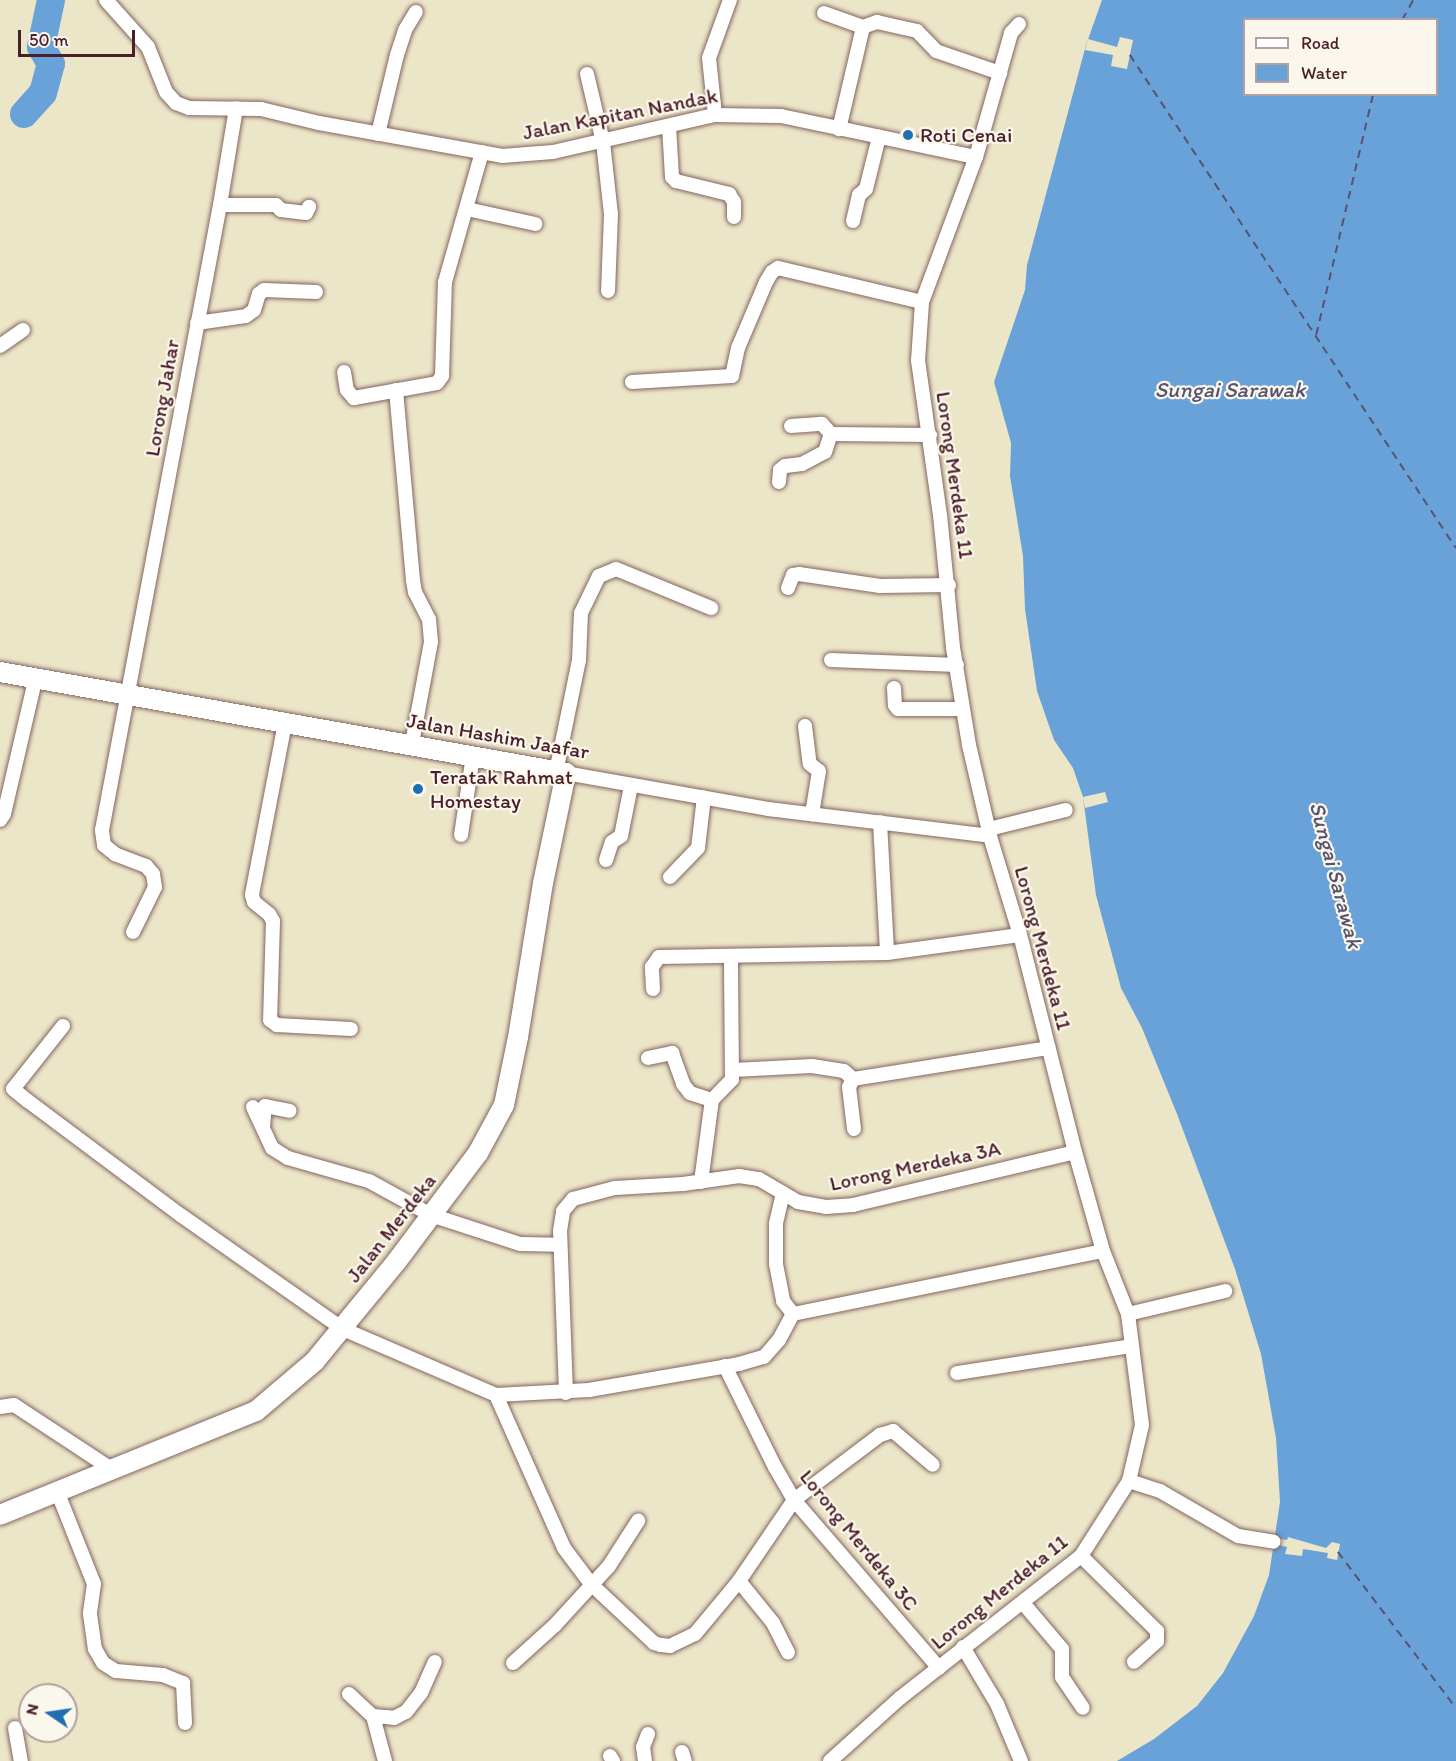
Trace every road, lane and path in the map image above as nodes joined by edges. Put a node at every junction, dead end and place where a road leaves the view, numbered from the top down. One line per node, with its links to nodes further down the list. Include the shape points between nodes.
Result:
1 (106, 0): 9 (street, Jalan Kapitan Nandak, via 148,47 162,83 176,103 189,108)
2 (730, 0): 10 (street, via 709,58)
3 (416, 12): 13 (street, via 397,55)
4 (824, 13): 6 (street)
5 (1019, 24): 7 (street, Lorong Merdeka 11, via 1011,33)
6 (863, 27): 7 (street, via 877,22 916,31 936,51); 12 (street)
7 (1000, 73): 17 (street, Lorong Merdeka 11)
8 (587, 74): 15 (street)
9 (236, 108): 13 (street, Jalan Kapitan Nandak, via 261,109); 18 (street, Lorong Jahar)
10 (715, 115): 11 (street, Jalan Kapitan Nandak); 12 (street, Jalan Kapitan Nandak, via 781,116)
11 (669, 126): 15 (street, Jalan Kapitan Nandak); 21 (street, via 672,177 676,182 729,194 734,202)
12 (839, 129): 14 (street, Jalan Kapitan Nandak)
13 (378, 134): 16 (street, Jalan Kapitan Nandak)
14 (879, 137): 17 (street, Jalan Kapitan Nandak); 22 (street)
15 (603, 142): 16 (street, Jalan Kapitan Nandak, via 553,152 502,156); 24 (street, via 611,214)
16 (482, 152): 20 (street)
17 (976, 157): 26 (street, Lorong Merdeka 11)
18 (220, 205): 19 (street, via 276,205 281,210 306,213); 27 (street, Lorong Jahar)
19 (309, 207)
20 (467, 209): 23 (street); 32 (street, via 445,282 442,376 437,383)
21 (734, 217)
22 (853, 221)
23 (535, 224)
24 (609, 291)
25 (316, 292): 27 (street, via 264,290 254,310 246,316)
26 (922, 302): 31 (street, via 778,268 772,272 758,301 738,348 732,376); 35 (street, Lorong Merdeka 11, via 918,361)
27 (197, 323): 45 (street, Lorong Jahar)
28 (23, 330): 29 (street)
29 (0, 346)
30 (344, 372): 32 (street, via 347,390 354,398)
31 (632, 382)
32 (396, 390): 49 (street, via 413,580 429,619 431,642)
33 (792, 426): 34 (street, via 822,424)
34 (831, 434): 35 (street); 36 (street, via 825,452 802,464 784,466)
35 (930, 435): 37 (street, Lorong Merdeka 11)
36 (779, 482)
37 (949, 585): 38 (street, via 880,586 799,574 793,575); 41 (street, Lorong Merdeka 11)
38 (788, 588)
39 (711, 608): 51 (street, via 616,569 599,576 581,613 579,660)
40 (831, 660): 41 (street)
41 (957, 665): 46 (street, Lorong Merdeka 11)
42 (0, 672): 43 (street, Jalan Hashim Jaafar)
43 (36, 677): 45 (street, Jalan Hashim Jaafar); 56 (street)
44 (894, 688): 46 (street, via 898,709)
45 (127, 695): 47 (street, Jalan Hashim Jaafar); 62 (street, Lorong Jahar, via 102,830 104,845 146,866 153,874 155,887)
46 (963, 710): 58 (street, Lorong Merdeka 11)
47 (285, 723): 49 (street, Jalan Hashim Jaafar); 68 (street, via 252,896 273,921 270,1020 277,1025)
48 (806, 726): 55 (street, via 810,764 819,771)
49 (412, 744): 50 (street, Jalan Hashim Jaafar)
50 (473, 756): 51 (street, Jalan Hashim Jaafar); 59 (street)
51 (561, 772): 52 (street, Jalan Hashim Jaafar); 81 (street, Jalan Merdeka, via 506,1099 478,1153)
52 (631, 786): 53 (street, Jalan Hashim Jaafar); 60 (street, via 621,836 612,842)
53 (704, 797): 55 (street, Jalan Hashim Jaafar); 61 (street, via 698,849)
54 (1066, 810): 58 (street)
55 (812, 814): 57 (street, Jalan Hashim Jaafar)
56 (0, 820)
57 (880, 822): 58 (street, Jalan Hashim Jaafar); 64 (street)
58 (989, 832): 63 (street, Lorong Merdeka 11)
59 (461, 835)
60 (606, 860)
61 (670, 877)
62 (133, 932)
63 (1020, 935): 64 (street); 69 (street, Lorong Merdeka 11)
64 (887, 953): 65 (street)
65 (731, 956): 66 (street, via 659,957 652,967); 71 (street)
66 (653, 989)
67 (63, 1026): 87 (street, via 13,1089 182,1216)
68 (351, 1029)
69 (1049, 1048): 72 (street); 78 (street, Lorong Merdeka 11)
70 (648, 1058): 73 (street, via 672,1053 690,1093)
71 (733, 1070): 72 (street, via 812,1066 844,1071); 73 (street, via 732,1078)
72 (853, 1079): 77 (street, via 849,1087)
73 (712, 1100): 79 (street)
74 (253, 1107): 76 (street)
75 (290, 1111): 76 (street, via 265,1106)
76 (263, 1127): 81 (street, via 272,1148 288,1158 369,1181)
77 (854, 1129)
78 (1075, 1152): 80 (street, Lorong Merdeka 3A, via 854,1205 826,1207 798,1202); 83 (street, Lorong Merdeka 11)
79 (701, 1182): 80 (street, Lorong Merdeka 3A, via 739,1176 759,1179); 82 (street, Lorong Merdeka 3A, via 615,1188 573,1199 563,1211)
80 (783, 1192): 85 (street, via 776,1224 776,1264 783,1301)
81 (431, 1215): 82 (street, via 520,1244); 87 (street, Jalan Merdeka)
82 (560, 1245): 91 (street, Lorong Merdeka 3A)
83 (1103, 1251): 85 (street); 86 (street, Lorong Merdeka 11)
84 (1225, 1291): 86 (street)
85 (793, 1314): 89 (street, via 764,1357)
86 (1128, 1314): 88 (street, Lorong Merdeka 11)
87 (343, 1329): 92 (street); 95 (street, Jalan Merdeka, via 315,1361 256,1411)
88 (1132, 1346): 90 (street); 96 (street, Lorong Merdeka 11, via 1142,1425)
89 (725, 1366): 91 (street); 98 (street, Lorong Merdeka 3C)
90 (957, 1373)
91 (566, 1393): 92 (street)
92 (496, 1395): 104 (street, via 564,1548)
93 (0, 1407): 95 (street, via 14,1405)
94 (933, 1465): 98 (street, via 903,1437 887,1431)
95 (113, 1470): 97 (street, Jalan Merdeka)
96 (1129, 1481): 101 (street, via 1160,1491 1238,1536); 102 (street, Lorong Merdeka 11)
97 (57, 1491): 99 (street, Jalan Merdeka); 115 (street, via 94,1584 90,1614 95,1649 103,1663 116,1671 163,1675 183,1683)
98 (794, 1500): 103 (street); 111 (street, Lorong Merdeka 3C)
99 (1, 1513)
100 (638, 1521): 104 (street, via 609,1566)
101 (1274, 1542)
102 (1081, 1556): 105 (street, Lorong Merdeka 11); 109 (street, via 1157,1631 1157,1641)
103 (739, 1581): 104 (street, via 696,1634 670,1646 654,1643); 107 (street, via 773,1623)
104 (591, 1584): 110 (street, via 555,1625)
105 (1023, 1603): 106 (street, Lorong Merdeka 11); 113 (street, via 1062,1649 1062,1677)
106 (963, 1647): 111 (street, Lorong Merdeka 11); 122 (street, via 997,1704)
107 (788, 1652)
108 (435, 1662): 114 (street, via 421,1693 406,1712 394,1718)
109 (1134, 1662)
110 (513, 1663)
111 (939, 1668): 121 (street, Lorong Merdeka 11)
112 (349, 1694): 114 (street)
113 (1083, 1708)
114 (373, 1716): 119 (street)
115 (185, 1723)
116 (15, 1728): 118 (street)
117 (648, 1734): 120 (street, via 643,1747)
118 (21, 1761)
119 (385, 1761)
120 (645, 1761)
121 (830, 1761)
122 (1021, 1761)

